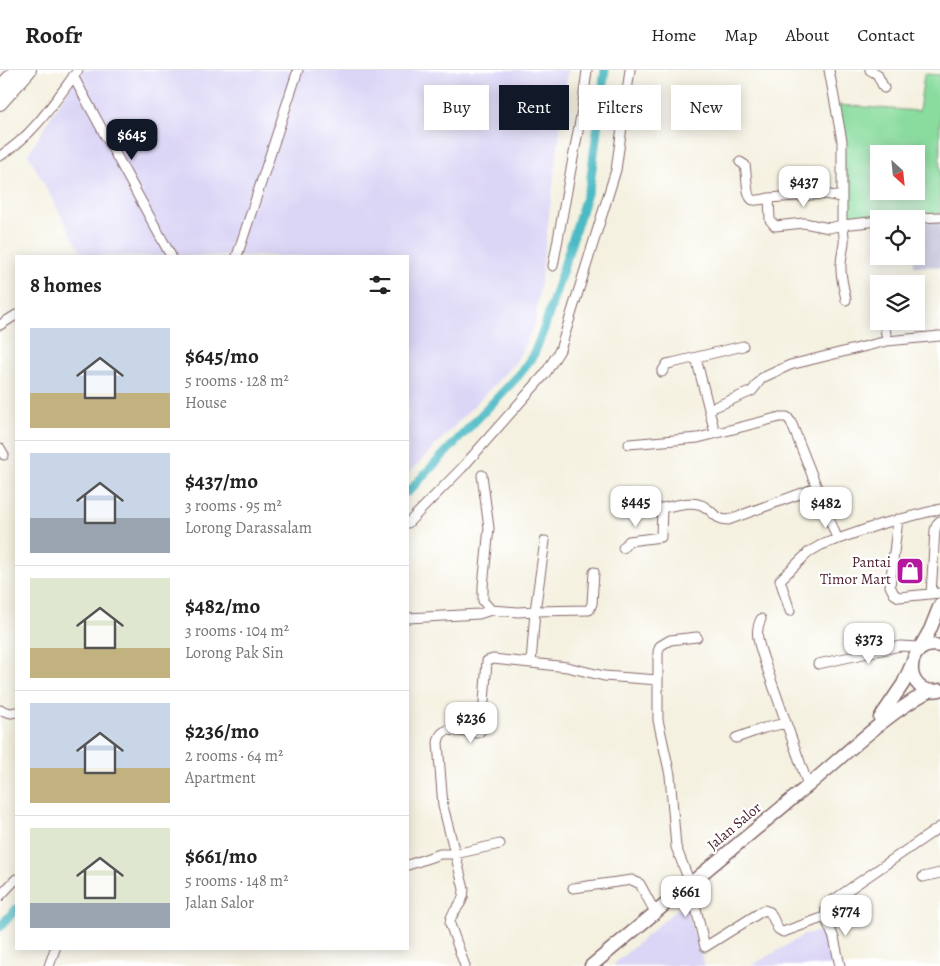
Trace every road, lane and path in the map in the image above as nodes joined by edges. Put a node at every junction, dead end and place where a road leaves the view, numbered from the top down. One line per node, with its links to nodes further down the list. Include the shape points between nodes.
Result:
1 (17, 70): 9 (main road)
2 (29, 70): 11 (main road)
3 (298, 70): 21 (street)
4 (587, 70): 22 (street)
5 (630, 70): 40 (street, via 616,170 560,350 520,403)
6 (829, 70): 15 (street, via 842,142)
7 (870, 70): 10 (street)
8 (76, 73): 12 (street, via 29,133); 20 (street)
9 (0, 88)
10 (884, 88)
11 (0, 103)
12 (0, 156)
13 (740, 162): 14 (street, via 745,165 750,198)
14 (769, 198): 15 (street, via 824,194); 19 (street, via 770,220 775,226 804,223 829,228)
15 (841, 198): 19 (street)
16 (940, 217): 17 (street)
17 (925, 218)
18 (870, 222): 19 (street)
19 (842, 225): 23 (street, via 845,238 841,272)
20 (170, 255)
21 (237, 255)
22 (553, 266)
23 (846, 300)
24 (15, 316): 25 (street)
25 (0, 325)
26 (885, 330): 28 (street)
27 (940, 336): 28 (street)
28 (887, 341): 32 (street, via 790,365 762,378 752,391)
29 (743, 346): 30 (street)
30 (696, 358): 31 (street, via 667,364); 32 (street)
31 (662, 372)
32 (710, 409): 33 (street)
33 (716, 433): 34 (street, via 682,440); 36 (street, via 787,417)
34 (629, 444)
35 (482, 475): 47 (street, via 489,528 483,586 484,600)
36 (816, 488): 41 (street); 43 (street, via 728,520 720,520 698,504 662,508 661,537 629,541)
37 (940, 508): 38 (street)
38 (898, 519): 41 (street); 45 (street, via 891,589 899,597)
39 (940, 521): 45 (street, via 935,530)
40 (409, 523)
41 (837, 538): 49 (street, via 809,552 780,578)
42 (545, 541): 48 (street)
43 (624, 548)
44 (594, 572): 48 (street, via 592,604 588,610)
45 (935, 593)
46 (940, 605): 54 (main road, Jalan Salor)
47 (491, 610): 48 (street); 50 (street, via 479,614)
48 (535, 611): 55 (street)
49 (790, 611)
50 (409, 618)
51 (761, 619): 62 (street, via 757,636)
52 (697, 637): 58 (street, via 670,640 660,646)
53 (940, 646): 54 (main road, via 929,645)
54 (918, 650): 56 (street, via 900,646); 57 (main road, Jalan Salor)
55 (531, 663): 58 (street, via 567,666 604,676); 68 (street, via 487,661 482,729 478,733 448,730 438,738 442,799)
56 (818, 664)
57 (911, 666): 59 (main road, via 918,685); 63 (main road, Jalan Salor, via 903,684)
58 (658, 680): 73 (street, via 658,720 670,775 676,847)
59 (935, 691): 63 (main road, Jalan Salor, via 899,709)
60 (0, 710): 61 (street)
61 (15, 712)
62 (786, 723): 64 (street); 65 (street)
63 (873, 728): 65 (main road, Jalan Salor)
64 (736, 738)
65 (808, 785): 73 (main road, Jalan Salor)
66 (940, 828): 77 (street, via 834,899)
67 (500, 844): 68 (street)
68 (455, 854): 69 (street, via 440,854); 80 (street, via 464,898 453,912 450,924)
69 (409, 865)
70 (940, 873): 71 (street)
71 (923, 877)
72 (15, 879): 75 (street)
73 (690, 883): 76 (main road, Jalan Salor); 77 (street, via 705,947 764,910 770,912 778,929 783,932)
74 (573, 888): 76 (street, via 636,881)
75 (0, 896)
76 (655, 912): 81 (main road, Jalan Salor)
77 (825, 916): 82 (street)
78 (55, 950): 79 (street)
79 (49, 966)
80 (465, 966)
81 (591, 966)
82 (840, 966)

